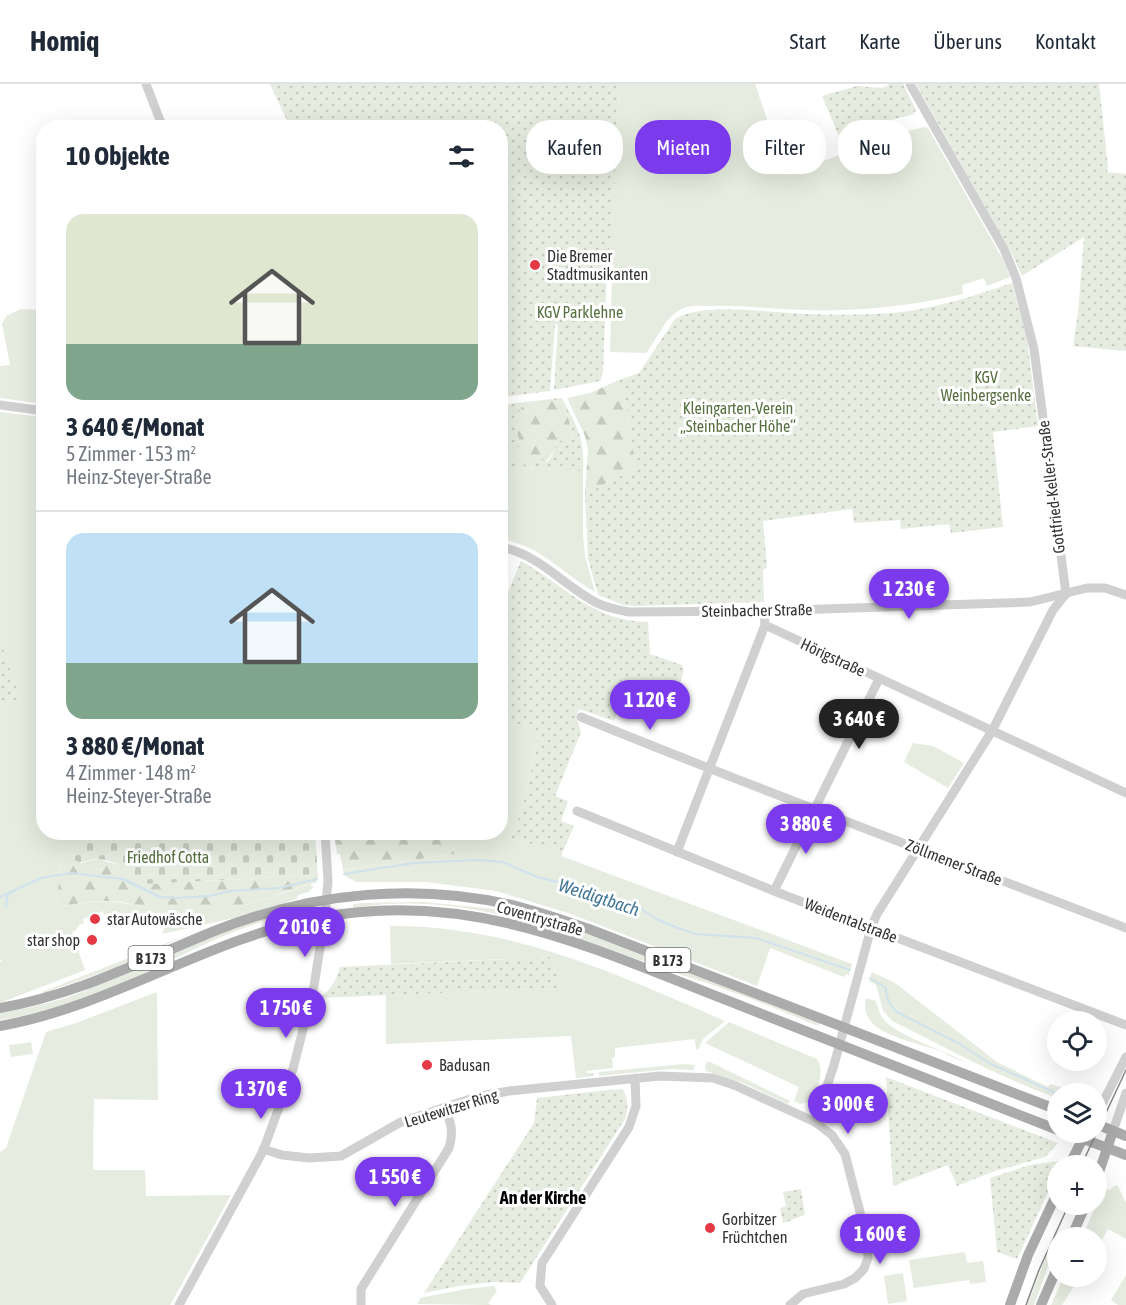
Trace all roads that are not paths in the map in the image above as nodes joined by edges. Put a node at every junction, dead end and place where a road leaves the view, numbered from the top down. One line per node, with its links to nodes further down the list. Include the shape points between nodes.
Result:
1 (146, 84): 3 (street)
2 (910, 84): 7 (street, Gottfried-Keller-Straße, via 1004,249 1016,278 1034,349)
3 (160, 120)
4 (0, 405): 5 (street)
5 (36, 410)
6 (508, 548): 9 (street, Steinbacher Straße, via 520,551 612,609 649,613)
7 (1066, 594): 8 (street, Steinbacher Straße, via 1105,588); 9 (street, Steinbacher Straße, via 1030,602); 13 (street, via 1053,610)
8 (1126, 595)
9 (764, 611): 10 (street)
10 (765, 625): 11 (street, Hörigstraße); 14 (street)
11 (879, 679): 13 (street, Hörigstraße); 16 (street)
12 (581, 717): 14 (street, Zöllmener Straße)
13 (992, 731): 15 (street, Hörigstraße); 19 (street)
14 (710, 770): 16 (street, Zöllmener Straße); 20 (street)
15 (1126, 793)
16 (814, 808): 19 (street, Zöllmener Straße); 21 (street)
17 (577, 811): 20 (street, Weidentalstraße)
18 (326, 840): 22 (street)
19 (918, 848): 24 (street); 25 (street, Zöllmener Straße)
20 (677, 852): 21 (street, Weidentalstraße)
21 (774, 891): 24 (street, Weidentalstraße)
22 (326, 900): 23 (street); 26 (main road, Coventrystraße / B 173, via 267,913 219,930 75,990); 29 (main road, Coventrystraße / B 173, via 378,894 439,894 521,908 589,929)
23 (325, 916): 28 (main road, Coventrystraße / B 173, via 247,936 79,1005); 30 (main road, Coventrystraße / B 173, via 412,910 463,914 519,925 584,945); 44 (street, via 314,986 293,1069)
24 (871, 928): 27 (street, Weidentalstraße); 29 (street)
25 (1126, 928)
26 (0, 1008)
27 (1126, 1025)
28 (0, 1026)
29 (844, 1028): 30 (street); 35 (main road, Coventrystraße / B 173)
30 (840, 1044): 37 (street); 38 (main road, Coventrystraße / B 173)
31 (1126, 1057): 34 (street)
32 (635, 1078): 36 (street, Leutewitzer Ring, via 509,1091); 37 (street, Leutewitzer Ring, via 713,1078); 51 (street, via 636,1106 629,1127 542,1263 540,1286)
33 (1126, 1093): 40 (street)
34 (1107, 1094)
35 (1047, 1106)
36 (444, 1107): 44 (street, Leutewitzer Ring, via 401,1122 341,1156 309,1158); 50 (street, via 451,1122 449,1148 361,1289)
37 (815, 1122): 52 (street, Leutewitzer Ring, via 832,1135 845,1154 867,1239 868,1258 855,1278 803,1294)
38 (1047, 1126)
39 (1107, 1129): 40 (main road)
40 (1113, 1131): 41 (main road); 43 (main road)
41 (1126, 1136)
42 (1097, 1143): 43 (main road)
43 (1107, 1148): 45 (main road); 46 (main road)
44 (263, 1149): 49 (street)
45 (1105, 1155)
46 (1126, 1155)
47 (1047, 1214): 53 (main road)
48 (1049, 1287): 54 (main road)
49 (179, 1305)
50 (361, 1305)
51 (552, 1305)
52 (790, 1305)
53 (1010, 1305)
54 (1041, 1305)

